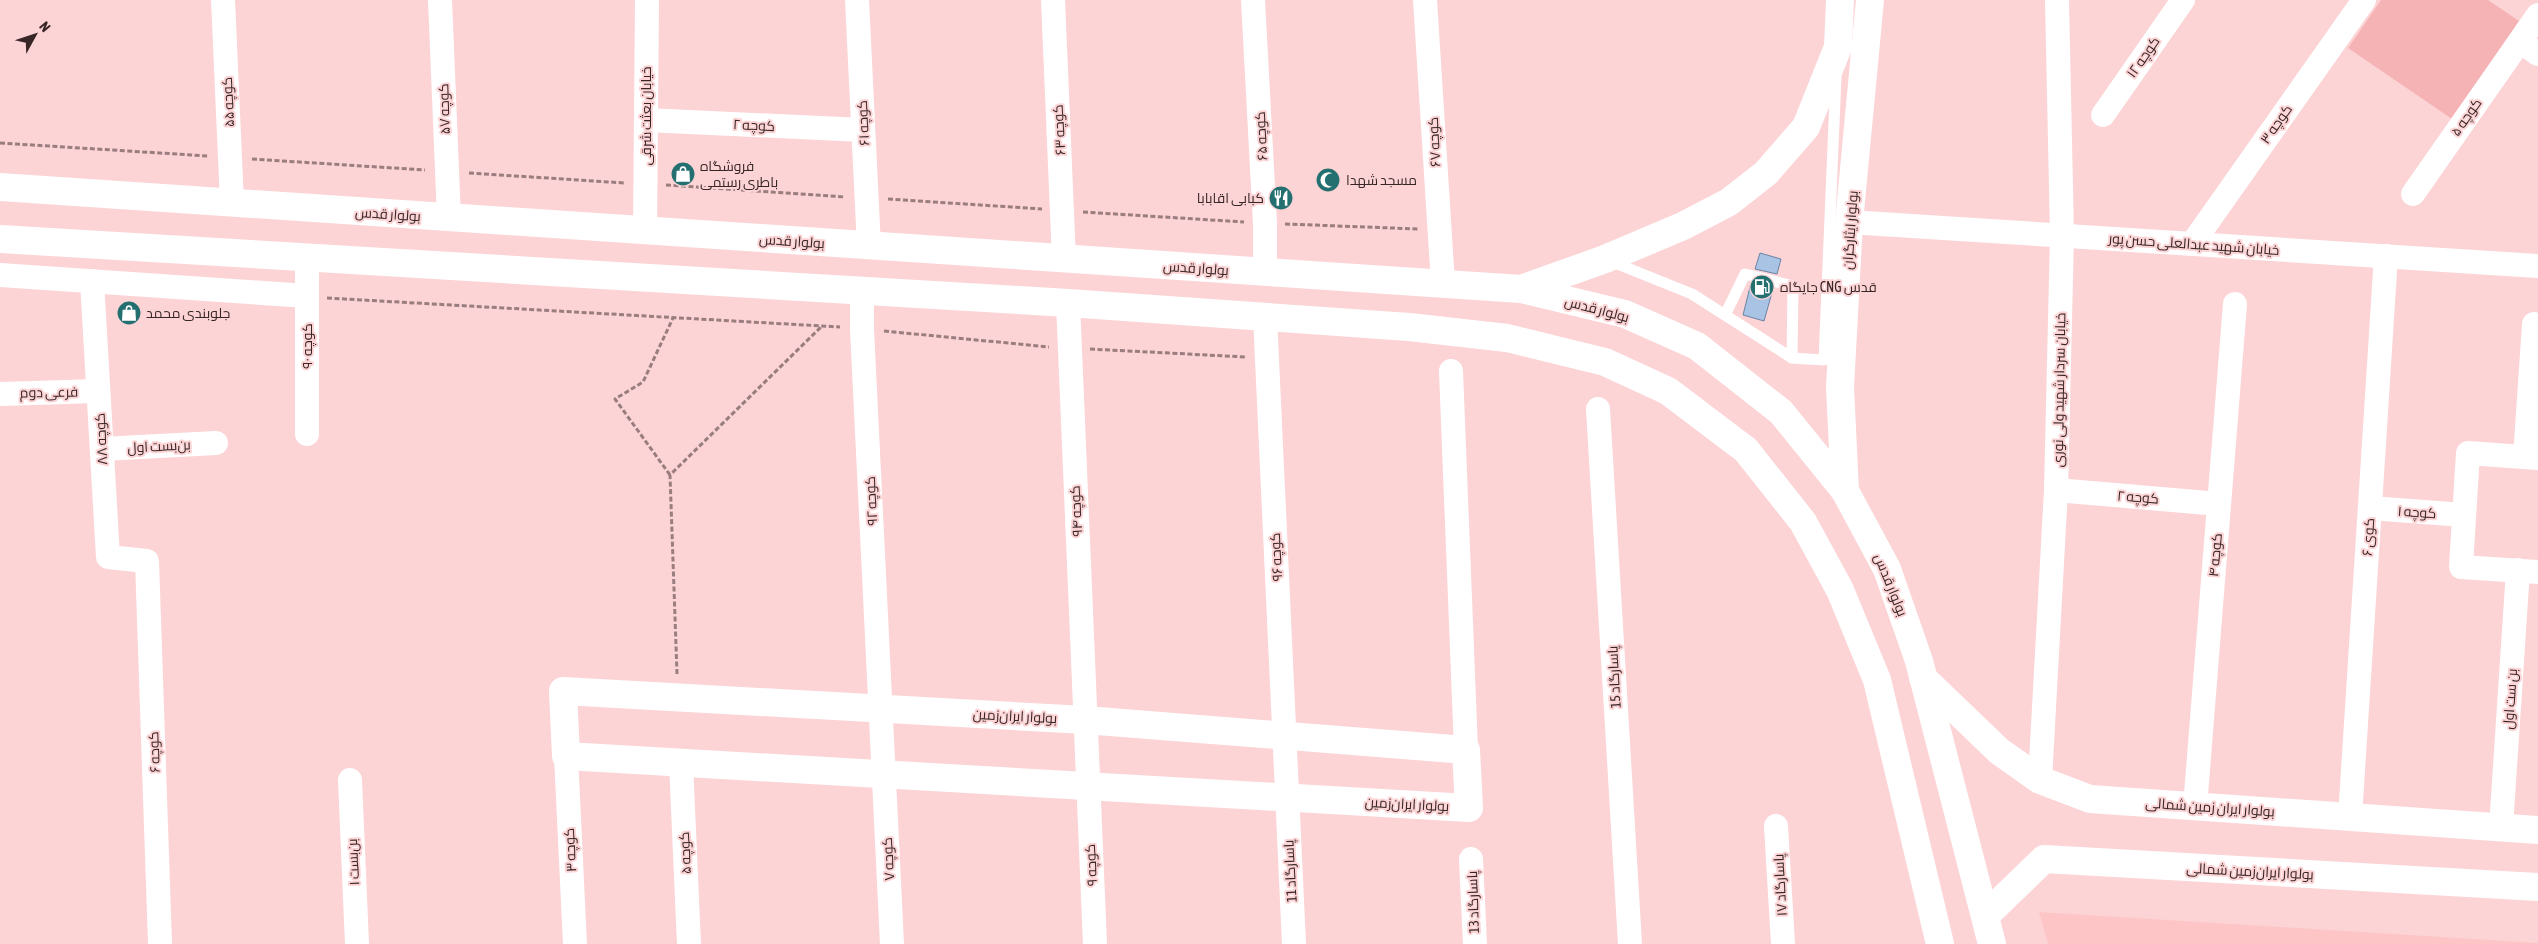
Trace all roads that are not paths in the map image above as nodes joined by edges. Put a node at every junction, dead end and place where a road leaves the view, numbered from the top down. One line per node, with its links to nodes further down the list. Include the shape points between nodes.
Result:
1 (223, 0): 21 (street, کوچه ۵۵)
2 (440, 0): 22 (street, کوچه ۵۷)
3 (646, 0): 17 (street, خیابان بعثت شرقی)
4 (857, 0): 18 (street, کوچه ۶۱)
5 (1053, 0): 32 (street, کوچه ۶۳)
6 (1253, 0): 34 (street, کوچه ۶۵)
7 (1425, 0): 37 (street, کوچه ۶۷)
8 (1840, 0): 14 (main road)
9 (1870, 0): 23 (main road, بولوار ایثارگران)
10 (2057, 0): 25 (street, خیابان سردار شهید ولی نوری)
11 (2183, 0): 16 (street, کوچه ۱۲)
12 (2359, 2): 27 (street, کوچه ۳)
13 (2538, 15): 15 (street, کوچه ۵)
14 (1838, 47): 31 (main road, via 1806,127 1766,173 1729,202 1683,226); 46 (lane, via 1824,360)
15 (2529, 47): 20 (street, کوچه ۵)
16 (2103, 115)
17 (646, 120): 18 (street, کوچه ۲); 24 (street, خیابان بعثت شرقی)
18 (863, 130): 28 (street, کوچه ۶۱)
19 (0, 187): 21 (main road, بولوار قدس)
20 (2413, 194)
21 (232, 203): 22 (main road, بولوار قدس)
22 (449, 218): 24 (main road, بولوار قدس)
23 (1849, 222): 25 (street, خیابان شهید عبدالعلی حسن پور); 56 (main road, بولوار ایثارگران, via 1840,387)
24 (645, 231): 28 (main road, بولوار قدس)
25 (2062, 236): 27 (street, خیابان شهید عبدالعلی حسن پور); 55 (street, خیابان سردار شهید ولی نوری)
26 (0, 239): 30 (main road)
27 (2192, 244): 29 (street, خیابان شهید عبدالعلی حسن پور)
28 (869, 247): 32 (main road, بولوار قدس)
29 (2386, 256): 33 (street, خیابان شهید عبدالعلی حسن پور); 58 (street, کوی ۶)
30 (307, 258): 39 (main road); 40 (street, کوچه ۹۰)
31 (1605, 258): 38 (main road); 43 (lane, via 1692,294)
32 (1064, 260): 34 (main road, بولوار قدس)
33 (2538, 266)
34 (1265, 273): 37 (main road, بولوار قدس)
35 (0, 275): 36 (street)
36 (92, 281): 40 (street); 48 (street, کوچه ۸۸)
37 (1443, 284): 38 (main road, بولوار قدس)
38 (1520, 289): 56 (main road, بولوار قدس, via 1625,314 1697,346 1781,412)
39 (862, 292): 41 (main road); 63 (street, کوچه ۹۲)
40 (307, 296): 51 (street, کوچه ۹۰)
41 (1068, 303): 44 (main road); 64 (street, کوچه ۹۴)
42 (2235, 304): 57 (street, کوچه ۴)
43 (1725, 315): 46 (lane); 46 (lane, via 1745,274 1793,286)
44 (1265, 316): 65 (street, کوچه ۹۶); 92 (main road, via 1508,338 1605,362 1668,391 1746,450 1803,522 1840,590 1877,680)
45 (2534, 324): 54 (street)
46 (1792, 358)
47 (1451, 371): 66 (street)
48 (98, 391): 49 (street, فرعی دوم); 53 (street, کوچه ۸۸)
49 (0, 394)
50 (1598, 409): 90 (street, پاسارگاد 15)
51 (307, 434)
52 (216, 443): 53 (street, بن‌بست اول)
53 (102, 449): 60 (street, کوچه ۸۸, via 108,557)
54 (2532, 457): 59 (street, via 2468,453)
55 (2056, 490): 57 (street, کوچه ۲); 71 (street, خیابان سردار شهید ولی نوری)
56 (1845, 491): 62 (main road, بولوار قدس, via 1887,569)
57 (2219, 504): 74 (street, کوچه ۴)
58 (2370, 508): 59 (street, کوچه ۱); 75 (street, کوی ۶)
59 (2464, 515): 61 (street, via 2461,567)
60 (146, 560): 82 (street, کوچه ۶)
61 (2528, 571): 77 (street, بن ست اول)
62 (1923, 678): 71 (main road, بولوار ایران زمین شمالی, via 1999,751); 81 (main road, بولوار قدس)
63 (881, 709): 64 (main road, بولوار ایران‌زمین); 67 (main road, بولوار ایران‌زمین, via 563,691); 69 (street, کوچه ۹۲)
64 (1085, 720): 65 (main road, بولوار ایران‌زمین); 72 (street, کوچه ۹۴)
65 (1284, 734): 66 (main road, بولوار ایران‌زمین); 73 (street, کوچه ۹۶)
66 (1466, 750): 73 (main road, بولوار ایران‌زمین, via 1469,808)
67 (566, 756): 68 (main road, بولوار ایران‌زمین); 84 (street, کوچه ۳)
68 (681, 763): 69 (main road, بولوار ایران‌زمین); 85 (street, کوچه ۵)
69 (884, 774): 72 (main road, بولوار ایران‌زمین); 86 (street, کوچه ۷)
70 (350, 780): 83 (street, بن‌بست ۱)
71 (2040, 780): 74 (main road, بولوار ایران زمین شمالی, via 2090,799)
72 (1088, 786): 73 (main road, بولوار ایران‌زمین); 87 (street, کوچه ۹)
73 (1287, 797): 88 (street, پاسارگاد 11)
74 (2195, 807): 75 (main road, بولوار ایران زمین شمالی)
75 (2350, 817): 77 (main road, بولوار ایران زمین شمالی)
76 (1776, 826): 91 (street, پاسارگاد ۱۷)
77 (2501, 827): 78 (main road, بولوار ایران زمین شمالی)
78 (2538, 830)
79 (1471, 859): 89 (street, پاسارگاد 13)
80 (2538, 887): 81 (main road, بولوار ایران‌زمین شمالی, via 2044,859)
81 (1985, 916): 93 (main road, بولوار قدس)
82 (160, 944)
83 (357, 944)
84 (575, 944)
85 (689, 944)
86 (892, 944)
87 (1095, 944)
88 (1294, 944)
89 (1474, 944)
90 (1630, 944)
91 (1783, 944)
92 (1940, 944)
93 (1992, 944)

